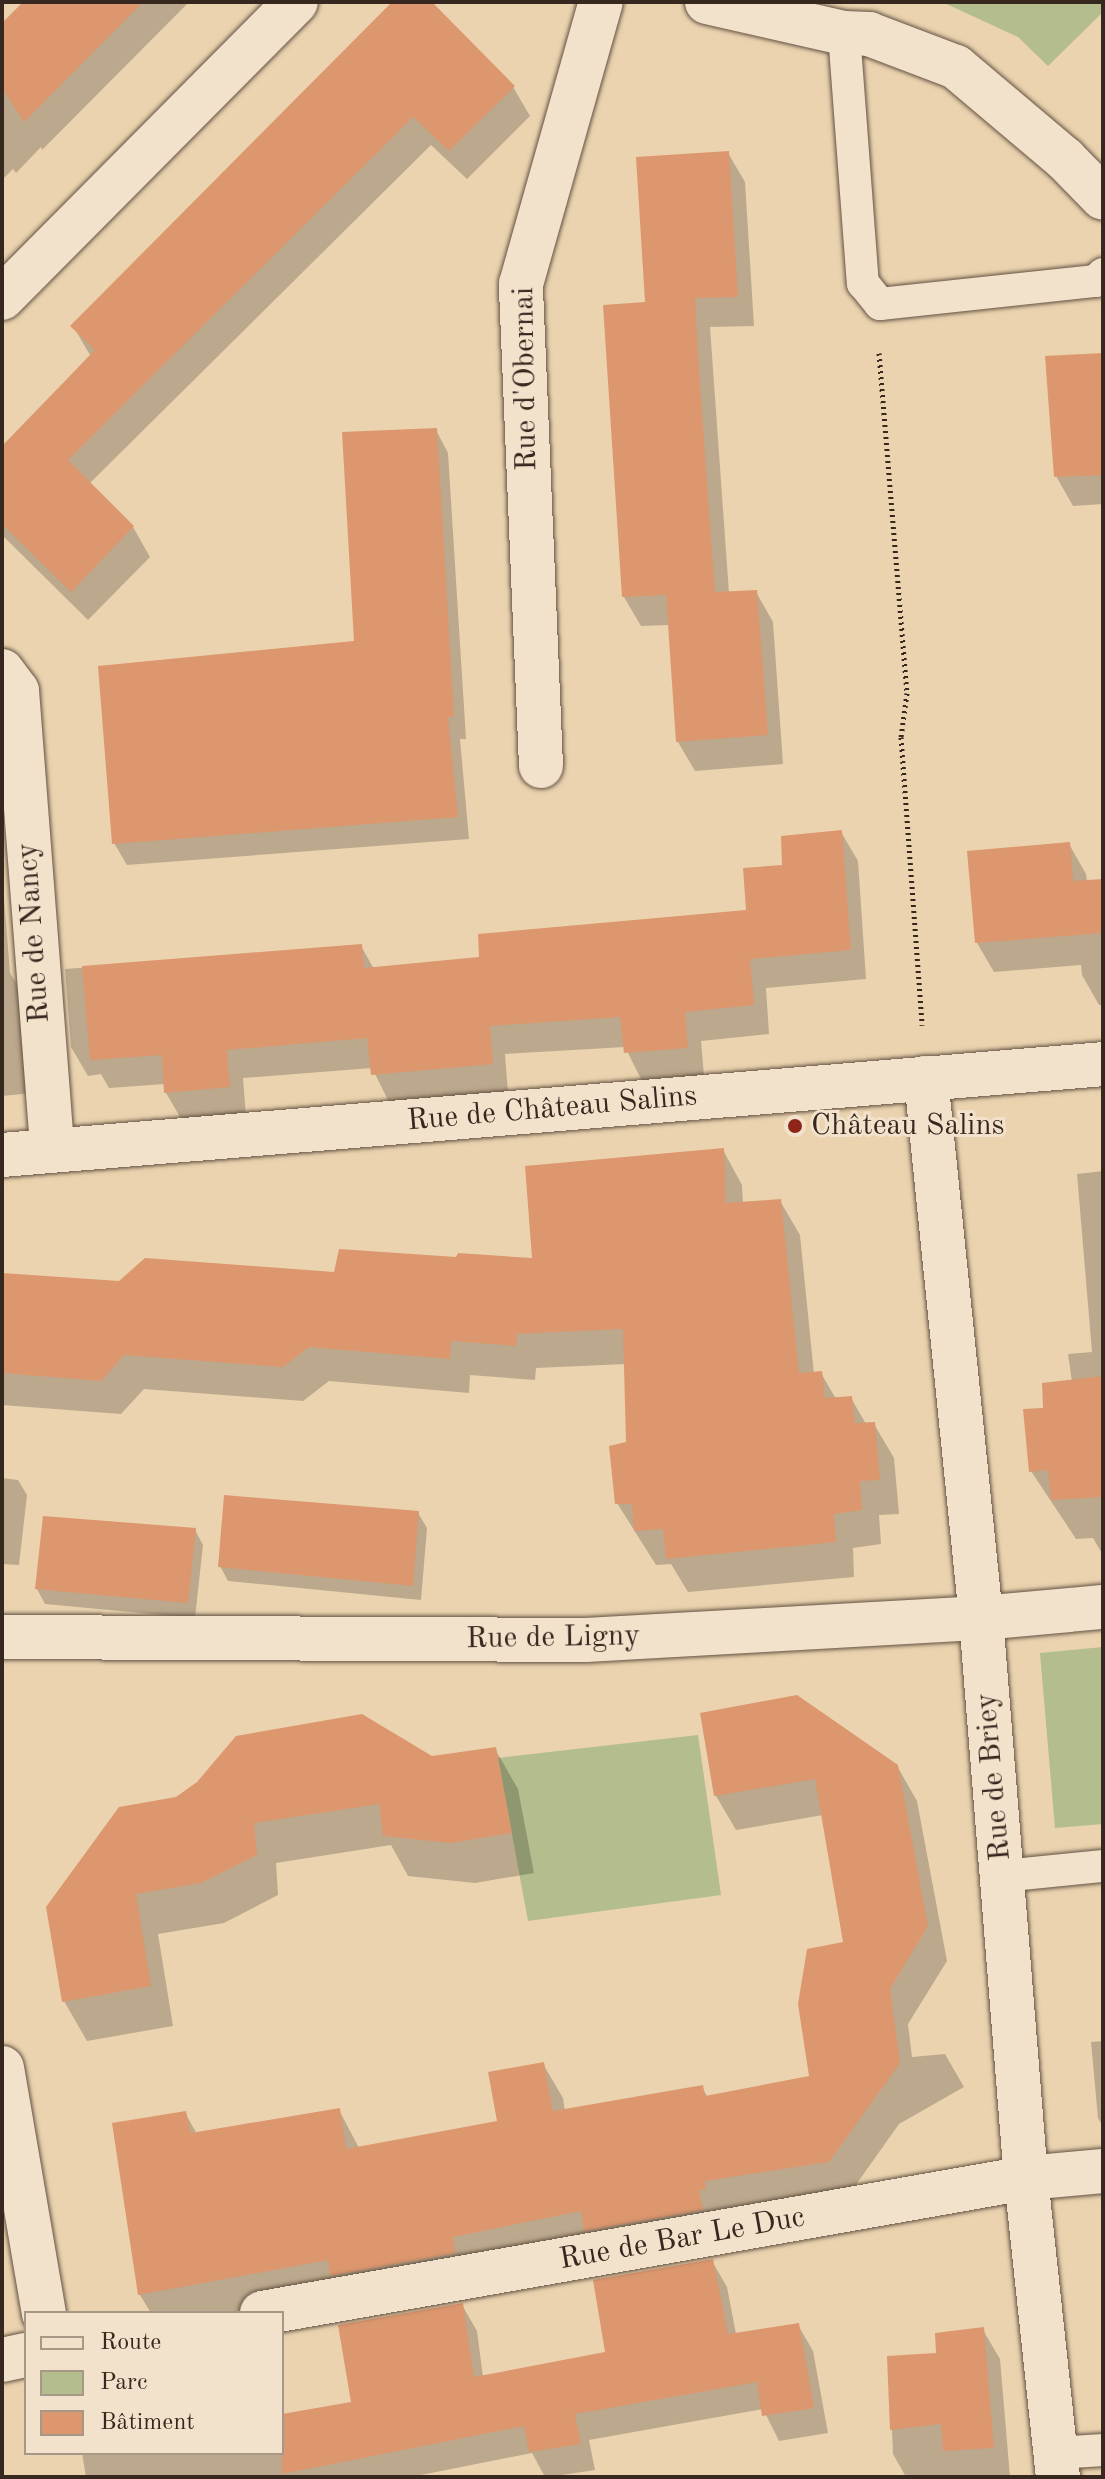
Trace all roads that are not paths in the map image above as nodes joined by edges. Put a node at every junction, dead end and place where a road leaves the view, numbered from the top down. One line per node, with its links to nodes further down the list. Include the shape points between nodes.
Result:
1 (296, 2): 7 (street)
2 (601, 2): 9 (street, Rue d'Obernai, via 521,284)
3 (707, 2): 4 (street)
4 (844, 33): 5 (street, via 869,34 956,67); 6 (lane, via 863,283 880,304 1096,281)
5 (1103, 198)
6 (1103, 274)
7 (2, 298)
8 (2, 671): 12 (street, Rue de Nancy, via 17,691)
9 (541, 766)
10 (1103, 1064): 11 (street, Rue de Château Salins)
11 (926, 1078): 12 (street, Rue de Château Salins); 15 (street, Rue de Briey)
12 (52, 1151): 13 (street, Rue de Château Salins)
13 (2, 1155)
14 (1103, 1607): 15 (street, Rue de Ligny)
15 (981, 1618): 16 (street, Rue de Ligny, via 586,1640); 18 (street, Rue de Briey)
16 (2, 1637)
17 (1103, 1866): 18 (lane)
18 (1002, 1876): 21 (street, Rue de Briey)
19 (2, 2068): 22 (street)
20 (1103, 2171): 21 (street, Rue de Bar Le Duc)
21 (1026, 2178): 23 (street, Rue de Bar Le Duc); 27 (street, Rue de Briey)
22 (44, 2311)
23 (273, 2311)
24 (24, 2355): 25 (street)
25 (2, 2360)
26 (1103, 2450): 27 (lane)
27 (1057, 2465)

